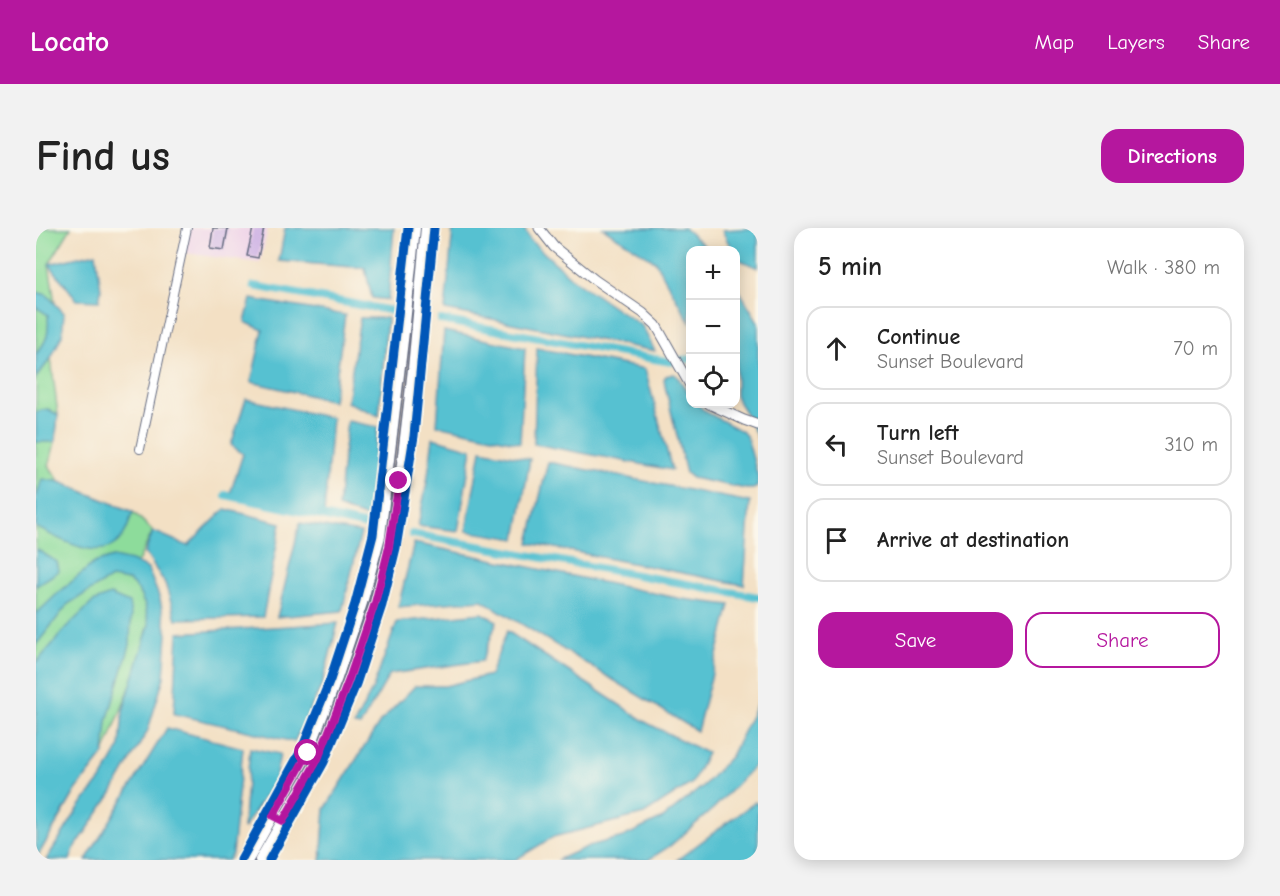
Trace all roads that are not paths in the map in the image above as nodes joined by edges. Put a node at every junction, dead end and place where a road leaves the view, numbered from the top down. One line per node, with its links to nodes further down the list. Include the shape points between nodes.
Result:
1 (187, 228): 8 (street)
2 (415, 228): 9 (main road, via 380,536 337,678)
3 (426, 228): 9 (main road, via 399,481 375,603 318,759)
4 (539, 228): 5 (street, via 554,247 656,325)
5 (686, 378)
6 (718, 408): 7 (street)
7 (758, 424)
8 (140, 449)
9 (278, 818): 10 (main road); 11 (main road)
10 (248, 860)
11 (260, 860)

